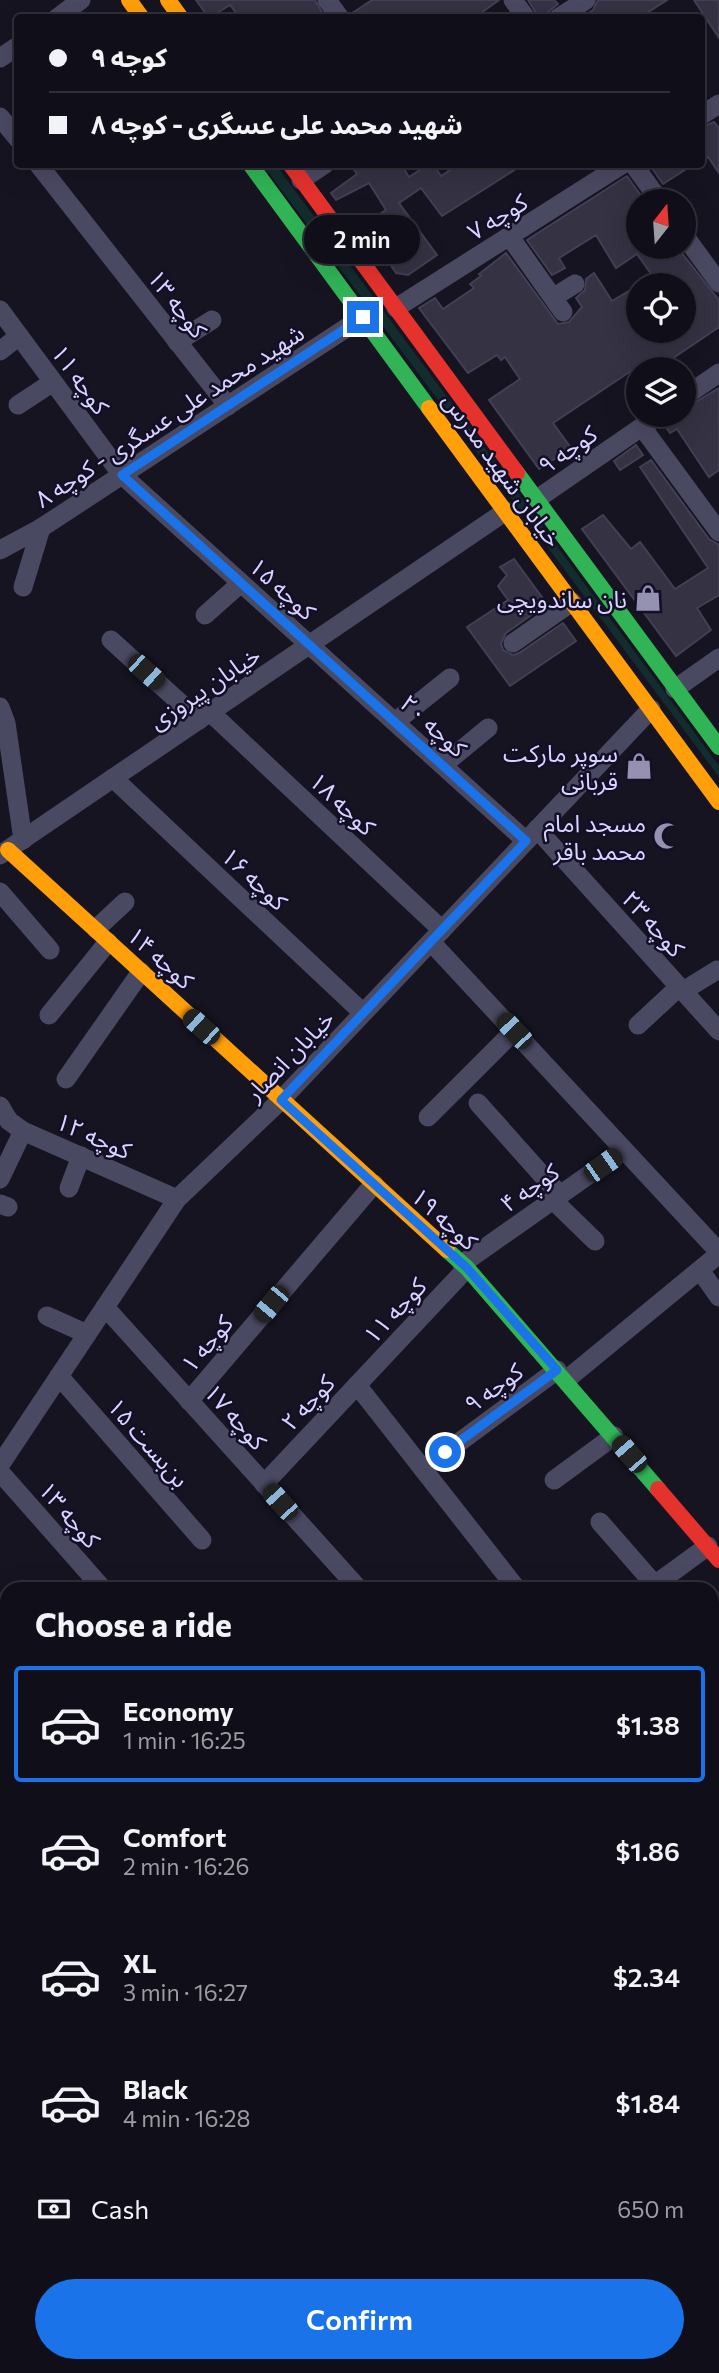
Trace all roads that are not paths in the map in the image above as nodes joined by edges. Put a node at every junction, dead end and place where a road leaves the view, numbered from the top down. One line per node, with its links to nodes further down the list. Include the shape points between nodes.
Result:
1 (81, 0): 3 (street)
2 (586, 0): 4 (street)
3 (62, 14)
4 (564, 14)
5 (0, 117): 6 (street)
6 (14, 134)
7 (41, 168): 22 (street, کوچه ۱۳)
8 (253, 168): 19 (main road, خیابان شهید مدرس)
9 (617, 168): 13 (street, کوچه ۷)
10 (636, 168): 12 (street)
11 (295, 172): 17 (main road, خیابان شهید مدرس)
12 (651, 189)
13 (510, 237): 16 (street, via 559,305); 17 (street, کوچه ۷)
14 (696, 251): 15 (street)
15 (719, 283)
16 (575, 284)
17 (396, 308): 31 (main road, خیابان شهید مدرس)
18 (1, 311): 21 (street, کوچه ۱۱)
19 (363, 317): 28 (street, شهید محمد علی عسگری - کوچه ۸); 32 (main road, خیابان شهید مدرس)
20 (212, 320): 22 (street)
21 (19, 336): 23 (street); 25 (street, کوچه ۱۱)
22 (177, 342): 28 (street, کوچه ۱۳)
23 (0, 351)
24 (719, 373): 26 (street)
25 (53, 382): 27 (street); 30 (street, کوچه ۱۱)
26 (696, 389)
27 (18, 405)
28 (228, 406): 30 (street, شهید محمد علی عسگری - کوچه ۸)
29 (642, 427): 31 (street, کوچه ۹); 34 (street)
30 (122, 475): 33 (street, شهید محمد علی عسگری - کوچه ۸); 36 (street, کوچه ۱۵)
31 (537, 499): 45 (main road, خیابان شهید مدرس)
32 (506, 511): 38 (main road, خیابان شهید مدرس); 42 (street, خیابان پیروزی)
33 (41, 528): 35 (street, شهید محمد علی عسگری - کوچه ۸); 37 (street)
34 (719, 532)
35 (0, 550)
36 (241, 583): 39 (street); 42 (street, کوچه ۱۵)
37 (23, 587)
38 (572, 602): 41 (street); 47 (main road, خیابان شهید مدرس)
39 (205, 615)
40 (111, 640): 48 (street)
41 (513, 643)
42 (309, 645): 48 (street, خیابان پیروزی); 49 (street, کوچه ۲۰)
43 (719, 658): 45 (street)
44 (450, 678): 49 (street)
45 (675, 689): 51 (main road, خیابان شهید مدرس)
46 (0, 707): 56 (street, via 6,723)
47 (651, 709): 54 (main road, خیابان شهید مدرس); 55 (street, خیابان انصار)
48 (205, 716): 53 (street, خیابان پیروزی); 60 (street, کوچه ۱۸)
49 (395, 722): 52 (street, کوچه ۲۰)
50 (488, 728): 52 (street)
51 (719, 747)
52 (443, 765): 55 (street, کوچه ۲۰)
53 (113, 778): 56 (street, خیابان پیروزی); 65 (street, کوچه ۱۶)
54 (719, 802)
55 (531, 835): 60 (street, خیابان انصار); 64 (street, کوچه ۲۳)
56 (10, 849): 59 (main road, کوچه ۱۴)
57 (0, 892): 61 (street)
58 (125, 902): 59 (street)
59 (102, 936): 63 (main road, کوچه ۱۴); 66 (street)
60 (437, 936): 65 (street, خیابان انصار); 68 (street, کوچه ۱۸)
61 (50, 950)
62 (717, 970): 64 (street)
63 (141, 972): 70 (street); 71 (main road, کوچه ۱۴)
64 (681, 989): 67 (street); 69 (street)
65 (363, 1013): 71 (street, خیابان انصار)
66 (49, 1015)
67 (638, 1024)
68 (514, 1031): 74 (street); 77 (street, کوچه ۱۸)
69 (719, 1031)
70 (66, 1079)
71 (281, 1100): 80 (main road, کوچه ۱۹); 83 (street, خیابان انصار)
72 (478, 1103): 82 (street)
73 (0, 1106): 75 (street, کوچه ۱۲, via 9,1121)
74 (428, 1117)
75 (23, 1131): 76 (street); 78 (street, کوچه ۱۲); 79 (street)
76 (0, 1144)
77 (624, 1150): 82 (street, کوچه ۴); 85 (street)
78 (81, 1156): 81 (street); 83 (street, کوچه ۱۲)
79 (0, 1179)
80 (374, 1184): 86 (main road, کوچه ۱۹); 95 (street, کوچه ۱)
81 (69, 1188)
82 (556, 1197): 84 (street); 86 (street, کوچه ۴)
83 (177, 1199): 89 (street, خیابان انصار)
84 (595, 1241)
85 (719, 1253): 87 (street)
86 (464, 1266): 92 (main road, کوچه ۱۹); 94 (street, کوچه ۱۱)
87 (700, 1270): 88 (street); 92 (street)
88 (719, 1297)
89 (105, 1307): 91 (street, خیابان انصار); 95 (street, کوچه ۱۷)
90 (47, 1316): 91 (street)
91 (88, 1334): 93 (street, خیابان انصار)
92 (562, 1375): 96 (main road, کوچه ۱۹); 98 (street, کوچه ۹)
93 (60, 1376): 97 (street, خیابان انصار); 103 (street, بن‌بست ۱۵)
94 (357, 1385): 98 (street); 101 (street, کوچه ۲)
95 (189, 1401): 101 (street, کوچه ۱۷)
96 (614, 1436): 100 (street); 104 (main road, کوچه ۱۹)
97 (0, 1465)
98 (423, 1469): 107 (street)
99 (0, 1472): 105 (street, کوچه ۱۳)
100 (554, 1480)
101 (264, 1484): 106 (street, کوچه ۱۷)
102 (600, 1521): 108 (street)
103 (202, 1540)
104 (713, 1553): 109 (street)
105 (97, 1582)
106 (353, 1582)
107 (511, 1582)
108 (648, 1582)
109 (661, 1582)

